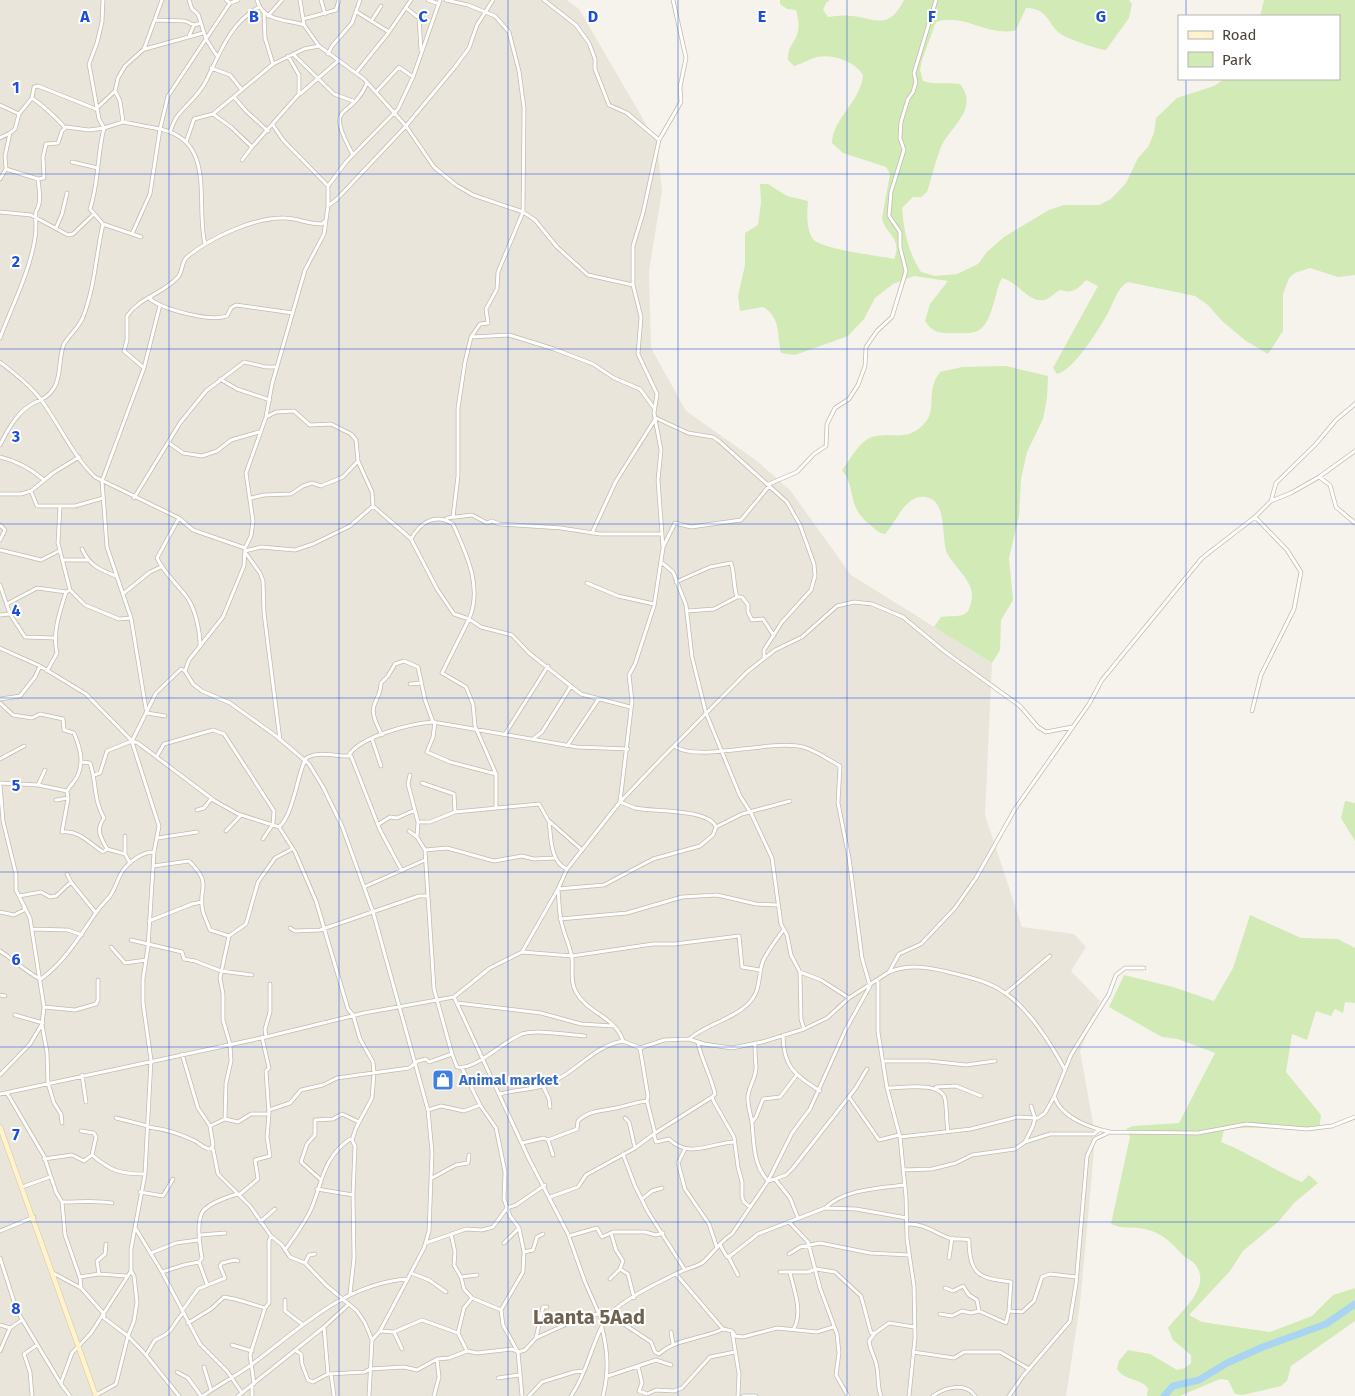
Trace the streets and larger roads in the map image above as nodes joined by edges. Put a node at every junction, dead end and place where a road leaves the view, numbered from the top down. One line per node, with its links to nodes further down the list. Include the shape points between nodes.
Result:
1 (103, 0): 59 (street, via 102,22 89,64)
2 (162, 0): 29 (street)
3 (189, 0): 31 (street)
4 (238, 0): 18 (street)
5 (257, 0): 21 (street)
6 (282, 0): 27 (street)
7 (300, 0): 28 (street)
8 (321, 0): 26 (street)
9 (339, 0): 26 (street, via 336,10)
10 (360, 0): 23 (street)
11 (411, 0): 22 (street)
12 (428, 0): 19 (street)
13 (446, 0): 24 (street)
14 (493, 0): 24 (street)
15 (544, 0): 73 (street, via 576,25 590,43 595,69 609,105 627,113)
16 (673, 0): 73 (street, via 686,58 680,87 681,102)
17 (936, 0): 122 (street, via 914,73 916,82 901,122 900,138 904,150 889,216 900,232 906,271 892,317 866,347 865,366 858,385 849,399 836,408 827,424 826,446 797,472)
18 (228, 2): 37 (street)
19 (440, 2): 40 (street)
20 (381, 6): 30 (street)
21 (259, 7): 25 (street); 43 (street, via 245,16 229,34)
22 (406, 8): 34 (street); 40 (street, via 418,18)
23 (357, 12): 30 (street); 41 (street)
24 (485, 12): 65 (street, via 469,48 456,67); 87 (street, via 495,16 509,32 519,71 524,108)
25 (264, 13): 27 (street); 45 (street, via 265,38)
26 (325, 14): 28 (street)
27 (268, 16): 33 (street)
28 (304, 19): 33 (street)
29 (155, 20): 32 (street, via 186,21); 39 (street)
30 (372, 20): 34 (street)
31 (201, 23): 32 (street); 35 (street)
32 (194, 25): 36 (street)
33 (304, 25): 38 (street)
34 (389, 32): 47 (street)
35 (203, 33): 36 (street); 37 (street)
36 (189, 37): 39 (street)
37 (206, 39): 43 (street); 68 (street, via 168,96)
38 (319, 46): 41 (street); 42 (street)
39 (144, 49): 52 (street, via 125,66)
40 (421, 52): 48 (street)
41 (328, 54): 44 (street)
42 (290, 55): 45 (street); 49 (street); 54 (street, via 300,75)
43 (217, 56): 46 (street)
44 (338, 61): 47 (street); 49 (street)
45 (272, 64): 51 (street)
46 (210, 68): 51 (street, via 230,75); 70 (street, via 207,80 179,114)
47 (356, 73): 50 (street)
48 (413, 77): 53 (street, via 399,67); 60 (street)
49 (315, 78): 54 (street); 57 (street, via 334,94)
50 (367, 83): 53 (street); 57 (street, via 362,95)
51 (242, 90): 55 (street)
52 (115, 91): 59 (street); 63 (street)
53 (376, 92): 60 (street)
54 (299, 94): 64 (street)
55 (234, 97): 62 (street); 69 (street)
56 (32, 98): 59 (street, via 34,87 38,86); 61 (street); 66 (street)
57 (353, 101): 76 (street, via 340,114 338,124)
58 (0, 105): 61 (street)
59 (96, 108): 67 (street, via 98,120)
60 (394, 113): 65 (street); 76 (street)
61 (20, 114): 71 (street, via 15,129)
62 (213, 114): 74 (street, via 194,119); 75 (street)
63 (123, 122): 67 (street); 68 (street)
64 (272, 125): 69 (street); 83 (street)
65 (406, 126): 85 (street); 87 (street, via 434,167 456,185 473,195)
66 (65, 128): 67 (street); 82 (street, via 58,143 46,144 44,178)
67 (104, 128): 79 (street)
68 (160, 129): 70 (street); 93 (street, via 150,194)
69 (268, 130): 75 (street)
70 (170, 131): 74 (street)
71 (10, 133): 72 (street); 80 (street)
72 (0, 138)
73 (659, 140): 96 (street, via 633,246)
74 (186, 142): 95 (street, via 198,163)
75 (252, 148): 77 (street)
76 (353, 154): 83 (street)
77 (242, 160)
78 (72, 162): 79 (street)
79 (98, 168): 88 (street, via 90,209)
80 (6, 169): 81 (street); 82 (street)
81 (0, 179)
82 (38, 179): 89 (street)
83 (328, 186): 85 (street)
84 (66, 193): 92 (street)
85 (328, 206): 90 (street)
86 (0, 212): 89 (street, via 31,215)
87 (523, 212): 96 (street, via 588,274); 100 (street, via 498,272 497,289 486,309 488,323 480,324)
88 (94, 214): 91 (street); 92 (street, via 72,234)
89 (37, 219): 92 (street); 101 (street, via 29,260)
90 (326, 220): 95 (street, via 322,224 314,224 286,218 273,219 237,229); 99 (street, via 324,234 305,270)
91 (103, 224): 93 (street); 107 (street, via 84,316 63,345 55,387)
92 (56, 228)
93 (132, 234): 94 (street)
94 (141, 237)
95 (205, 244): 97 (street, via 184,261 179,276)
96 (633, 284): 109 (street, via 641,316 638,354 655,386)
97 (151, 297): 98 (street); 104 (street, via 142,300 127,316 128,340 124,351)
98 (160, 305): 99 (street, via 178,312 221,318 236,305); 104 (street)
99 (293, 314): 103 (street)
100 (471, 337): 109 (street, via 509,335 593,364 640,389); 131 (street, via 458,408 458,476)
101 (0, 338)
102 (0, 362): 107 (street)
103 (277, 367): 105 (street, via 244,362); 106 (street)
104 (144, 368): 121 (street)
105 (220, 379): 106 (street, via 237,389); 113 (street, via 180,423)
106 (270, 400): 110 (street)
107 (42, 401): 114 (street, via 18,417); 117 (street)
108 (1355, 404): 128 (street, via 1276,483)
109 (654, 408): 111 (street)
110 (266, 417): 112 (street); 118 (street, via 276,412 294,411 310,425 331,424 356,440)
111 (656, 418): 122 (street, via 688,433 713,437); 137 (street, via 616,481); 138 (street, via 661,450 658,480)
112 (259, 432): 113 (street, via 231,440 217,451 202,456 183,453); 127 (street, via 246,473)
113 (170, 443): 126 (street)
114 (0, 445)
115 (1355, 451): 119 (street)
116 (0, 457): 120 (street, via 33,470)
117 (78, 458): 120 (street); 121 (street)
118 (358, 461): 127 (street, via 343,477 327,484 312,483 291,494); 130 (street, via 372,492)
119 (1319, 477): 128 (street); 135 (street, via 1330,485 1336,507)
120 (44, 480): 123 (street)
121 (102, 481): 125 (street); 126 (street)
122 (770, 484): 141 (street, via 741,520 691,527 675,523); 164 (street, via 798,519 815,576 811,590 788,614)
123 (31, 491): 124 (street); 129 (street, via 37,506)
124 (0, 494)
125 (103, 498): 129 (street, via 75,506); 150 (street, via 107,547)
126 (134, 498): 133 (street)
127 (251, 498): 143 (street, via 251,536)
128 (1271, 501): 132 (street)
129 (60, 506): 145 (street)
130 (373, 506): 139 (street); 143 (street, via 350,526 313,544 295,550)
131 (453, 517): 134 (street, via 450,520); 137 (street, via 472,515 487,523)
132 (1256, 517): 181 (street, via 1287,550 1301,572 1294,609 1259,681); 185 (street, via 1202,558 1102,680 1090,704)
133 (179, 518): 143 (street, via 193,530); 149 (street, via 157,558)
134 (436, 518): 139 (street, via 425,522); 163 (street, via 452,524 471,567 474,588 472,612)
135 (1355, 523)
136 (0, 525): 140 (street, via 5,530)
137 (592, 533): 138 (street)
138 (660, 534): 141 (street)
139 (411, 539): 163 (street, via 454,614)
140 (0, 540)
141 (662, 548): 148 (street)
142 (82, 549): 147 (street)
143 (245, 549): 166 (street, via 244,566 229,605); 191 (street, via 263,581)
144 (0, 550): 145 (street, via 41,560)
145 (59, 551): 146 (street)
146 (63, 560): 147 (street); 154 (street)
147 (86, 560): 150 (street)
148 (661, 562): 151 (street, via 672,572); 158 (street)
149 (161, 567): 155 (street); 166 (street, via 188,597)
150 (116, 577): 155 (street)
151 (676, 582): 156 (street, via 710,567 731,563); 159 (street)
152 (586, 583): 158 (street, via 618,596)
153 (0, 585): 157 (street)
154 (68, 591): 157 (street, via 37,588); 162 (street, via 85,605 119,619); 165 (street)
155 (124, 593): 162 (street)
156 (737, 597): 159 (street, via 714,610); 164 (street, via 742,597 748,605 752,620 763,619)
157 (7, 604): 161 (street)
158 (654, 604): 179 (street, via 629,676)
159 (687, 611): 182 (street, via 692,657)
160 (0, 614): 161 (street)
161 (10, 614): 165 (street, via 25,637)
162 (131, 618): 180 (street)
163 (468, 619): 170 (street, via 481,627 512,635 529,653); 186 (street, via 442,673 466,687 473,704)
164 (774, 636): 168 (street, via 764,650)
165 (54, 638): 171 (street, via 57,653)
166 (200, 646): 172 (street)
167 (0, 648): 169 (street)
168 (764, 659): 182 (street); 185 (street, via 802,637 837,606 854,602 872,604 903,617 921,630 944,651 1020,706 1046,732)
169 (40, 666): 171 (street); 176 (street, via 20,696)
170 (548, 666): 175 (street); 187 (street)
171 (47, 671): 192 (street, via 86,694)
172 (185, 671): 180 (street, via 176,672 156,693); 191 (street, via 202,691 230,703)
173 (422, 683): 174 (street); 184 (street); 188 (street, via 418,667 404,661 395,664 381,683 381,692 373,705)
174 (410, 684)
175 (571, 686): 177 (street); 190 (street, via 542,732)
176 (0, 699)
177 (598, 700): 179 (street); 194 (street)
178 (0, 703): 202 (street, via 13,714 32,718 40,714 63,719 64,730 74,733)
179 (630, 708): 196 (street)
180 (146, 711): 183 (street); 192 (street)
181 (1252, 711)
182 (706, 713): 195 (street); 197 (street)
183 (166, 716)
184 (434, 722): 186 (street); 188 (street); 205 (street, via 427,752 450,762)
185 (1072, 726): 283 (street, via 1015,808 956,908 921,944 899,954)
186 (477, 730): 187 (street); 205 (street)
187 (505, 734): 190 (street)
188 (382, 735): 189 (street)
189 (372, 739): 199 (street, via 354,747); 203 (street)
190 (533, 739): 194 (street)
191 (280, 740): 201 (street)
192 (132, 741): 198 (street); 206 (street, via 107,751 100,773); 237 (street, via 159,826)
193 (24, 746): 200 (street)
194 (567, 746): 196 (street)
195 (674, 746): 197 (street, via 680,751); 216 (street)
196 (628, 749): 216 (street)
197 (722, 751): 222 (street, via 740,796); 289 (street, via 773,745 803,747 840,766 838,803 862,958)
198 (156, 756): 213 (street); 226 (street, via 164,744 213,730 224,734 272,807)
199 (348, 756): 201 (street, via 309,756); 227 (street, via 353,758)
200 (0, 759)
201 (303, 761): 228 (street, via 296,798); 253 (street, via 309,764 332,804)
202 (82, 762): 206 (street, via 90,763); 211 (street)
203 (381, 766)
204 (45, 770): 210 (street)
205 (496, 774): 217 (street)
206 (94, 775): 240 (street, via 96,805 104,818 98,835)
207 (410, 775): 220 (street, via 408,784)
208 (422, 783): 221 (street, via 454,794)
209 (0, 784): 210 (street); 218 (street)
210 (38, 785): 211 (street)
211 (67, 791): 212 (street)
212 (68, 798): 214 (street); 240 (street, via 62,832 76,833 103,852)
213 (211, 799): 219 (street, via 204,808); 223 (street)
214 (56, 800)
215 (790, 801): 222 (street)
216 (620, 802): 229 (street, via 636,808 674,810 710,821); 242 (street)
217 (496, 807): 221 (street); 224 (street, via 539,804)
218 (1, 810): 230 (street)
219 (197, 810)
220 (416, 810): 225 (street); 227 (street, via 397,818 390,817)
221 (455, 812): 225 (street, via 430,822)
222 (751, 813): 229 (street); 258 (street, via 772,858)
223 (242, 815): 226 (street); 231 (street)
224 (548, 820): 242 (street); 245 (street)
225 (418, 822): 236 (street)
226 (273, 824): 228 (street); 238 (street)
227 (379, 824): 250 (street)
228 (279, 827): 239 (street)
229 (716, 827): 254 (street, via 713,835 700,846 653,860 604,885)
230 (5, 830): 233 (street); 255 (street)
231 (226, 831)
232 (409, 831): 236 (street)
233 (0, 832)
234 (197, 832): 237 (street)
235 (125, 836): 244 (street)
236 (417, 837): 241 (street)
237 (158, 838): 243 (street)
238 (263, 839)
239 (292, 848): 265 (street, via 306,874); 270 (street, via 276,858 258,882 246,924)
240 (106, 849): 244 (street)
241 (425, 850): 245 (street, via 447,848 494,861 522,856); 246 (street)
242 (582, 850): 249 (street)
243 (154, 852): 247 (street, via 146,852); 248 (street)
244 (124, 854): 247 (street)
245 (555, 858): 249 (street, via 560,866)
246 (425, 860): 250 (street); 256 (street)
247 (130, 864): 262 (street)
248 (154, 866): 257 (street, via 189,861 204,883); 264 (street)
249 (567, 869): 254 (street)
250 (402, 871): 253 (street)
251 (67, 874): 252 (street)
252 (71, 882): 255 (street, via 56,896 50,897 41,892); 262 (street)
253 (364, 887): 261 (street)
254 (558, 890): 263 (street); 275 (street)
255 (19, 896): 259 (street)
256 (428, 896): 261 (street, via 419,896); 295 (street)
257 (202, 902): 264 (street); 270 (street, via 210,930)
258 (777, 905): 263 (street, via 717,895 682,897 627,913); 268 (street)
259 (24, 906): 260 (street, via 24,910 14,914); 266 (street)
260 (0, 912)
261 (373, 912): 265 (street); 298 (street)
262 (96, 913): 269 (street)
263 (560, 919): 276 (street)
264 (149, 921): 272 (street)
265 (325, 927): 267 (street, via 320,930); 300 (street, via 348,1009)
266 (32, 928): 269 (street, via 68,930); 285 (street)
267 (290, 928)
268 (784, 929): 280 (street); 282 (street, via 791,955)
269 (82, 935): 285 (street, via 68,956)
270 (229, 936): 281 (street)
271 (131, 940): 272 (street)
272 (148, 944): 278 (street); 281 (street, via 182,952 184,959)
273 (111, 947): 278 (street, via 125,963)
274 (0, 951): 285 (street)
275 (522, 952): 276 (street); 293 (street, via 490,968)
276 (572, 956): 280 (street, via 739,936 742,967); 302 (street, via 575,991 586,1006 602,1014)
277 (1050, 956): 290 (street)
278 (146, 960): 316 (street, via 143,1003)
279 (1144, 968): 321 (street, via 1120,970)
280 (760, 970): 307 (street, via 760,985 748,1004)
281 (221, 971): 284 (street); 311 (street, via 223,1020)
282 (800, 972): 294 (street, via 821,980); 303 (street, via 800,1008)
283 (889, 972): 287 (street); 290 (street, via 898,968 930,967 966,975)
284 (252, 974)
285 (41, 979): 297 (street)
286 (98, 980): 297 (street, via 96,1004 75,1010)
287 (878, 981): 289 (street); 317 (street, via 877,1021)
288 (270, 984): 306 (street, via 270,1012)
289 (870, 986): 294 (street); 331 (street, via 846,1029)
290 (1006, 993): 321 (street, via 1045,1035)
291 (0, 995): 292 (street)
292 (5, 996)
293 (454, 997): 295 (street); 296 (street)
294 (849, 998): 303 (street, via 827,1018)
295 (436, 1000): 298 (street); 314 (street)
296 (457, 1002): 302 (street, via 531,1011 581,1024); 315 (street)
297 (44, 1007): 301 (street)
298 (399, 1007): 300 (street); 319 (street)
299 (15, 1015): 301 (street)
300 (354, 1015): 306 (street); 323 (street, via 356,1028 373,1062)
301 (42, 1023): 324 (street, via 30,1044); 327 (street)
302 (613, 1026): 308 (street, via 621,1032)
303 (804, 1029): 304 (street)
304 (783, 1035): 310 (street); 326 (street, via 784,1054)
305 (585, 1036): 315 (street, via 524,1033 501,1044)
306 (264, 1037): 311 (street); 345 (street, via 269,1068 266,1071)
307 (689, 1039): 309 (street); 312 (street, via 664,1040)
308 (623, 1041): 312 (street); 328 (street, via 610,1043)
309 (698, 1043): 310 (street, via 732,1048); 336 (street, via 713,1084 715,1094)
310 (755, 1043): 352 (street, via 756,1068 748,1101)
311 (230, 1044): 313 (street); 350 (street)
312 (640, 1048): 339 (street)
313 (182, 1054): 316 (street); 355 (street, via 198,1108)
314 (452, 1054): 319 (street); 320 (street, via 457,1066)
315 (482, 1059): 320 (street); 334 (street)
316 (151, 1060): 325 (street); 354 (street)
317 (883, 1061): 318 (street, via 966,1065); 330 (street)
318 (995, 1061)
319 (415, 1064): 323 (street, via 409,1068); 344 (street)
320 (462, 1068): 341 (street)
321 (1064, 1068): 338 (street)
322 (867, 1070): 337 (street)
323 (374, 1073): 345 (street, via 337,1078 301,1090 290,1103); 351 (street, via 372,1098)
324 (0, 1075)
325 (82, 1075): 327 (street); 340 (street)
326 (796, 1076): 331 (street); 352 (street, via 780,1097 763,1100)
327 (48, 1083): 332 (street); 353 (street)
328 (542, 1086): 334 (street); 343 (street)
329 (934, 1087): 330 (street); 335 (street, via 956,1086); 357 (street, via 945,1098)
330 (887, 1088): 362 (street)
331 (820, 1091): 383 (street, via 792,1133)
332 (7, 1092): 333 (street); 375 (street)
333 (0, 1094)
334 (500, 1094): 367 (street)
335 (981, 1096)
336 (712, 1097): 361 (street); 365 (street)
337 (849, 1097): 362 (street, via 879,1140); 381 (street, via 793,1168)
338 (1054, 1097): 349 (street, via 1045,1113); 358 (street, via 1072,1117)
339 (647, 1101): 361 (street); 364 (street, via 590,1113 578,1121 577,1129)
340 (86, 1102)
341 (480, 1105): 344 (street, via 464,1111 441,1106); 396 (street, via 496,1128 505,1172)
342 (1031, 1106): 349 (street)
343 (550, 1107)
344 (428, 1110): 379 (street, via 432,1132)
345 (269, 1112): 350 (street, via 251,1114 238,1122); 390 (street, via 267,1137 270,1156 255,1160 258,1179)
346 (1355, 1117): 360 (street, via 1332,1126 1307,1129 1246,1124 1198,1133)
347 (116, 1118): 354 (street)
348 (625, 1118): 368 (street, via 630,1122)
349 (1035, 1118): 357 (street, via 1018,1117 971,1129); 366 (street)
350 (225, 1119): 355 (street)
351 (359, 1122): 363 (street); 380 (street, via 342,1114 315,1120 315,1135 307,1144 301,1162)
352 (752, 1122): 383 (street, via 751,1140 759,1172)
353 (62, 1123)
354 (148, 1126): 370 (street, via 171,1131); 377 (street)
355 (210, 1126): 370 (street, via 214,1146)
356 (0, 1127): 386 (street)
357 (948, 1130): 362 (street, via 948,1133)
358 (1098, 1130): 360 (street); 366 (street, via 1094,1134 1050,1134)
359 (81, 1131): 372 (street, via 96,1137)
360 (1110, 1132): 451 (street, via 1095,1139 1086,1156)
361 (654, 1134): 368 (street); 369 (street, via 656,1142 669,1139)
362 (899, 1136): 376 (street)
363 (352, 1140): 380 (street, via 334,1152); 391 (street, via 355,1146)
364 (548, 1140): 367 (street); 374 (street)
365 (734, 1142): 369 (street, via 719,1143 703,1150); 397 (street, via 742,1197)
366 (1025, 1142): 376 (street, via 1015,1149 972,1155 943,1167)
367 (522, 1143): 384 (street)
368 (635, 1148): 371 (street)
369 (685, 1149): 423 (street, via 678,1163 685,1189 710,1224)
370 (211, 1150): 390 (street, via 215,1153 218,1174)
371 (623, 1154): 392 (street, via 586,1175 578,1187); 393 (street)
372 (92, 1155): 375 (street, via 84,1161 72,1155); 377 (street, via 122,1174)
373 (469, 1155): 379 (street, via 468,1163 456,1165)
374 (553, 1155)
375 (44, 1159): 378 (street)
376 (903, 1170): 385 (street)
377 (145, 1174): 389 (street)
378 (50, 1176): 386 (street); 394 (street)
379 (432, 1178): 421 (street)
380 (320, 1179): 387 (street)
381 (775, 1179): 383 (street); 401 (street, via 790,1198)
382 (173, 1180): 389 (street, via 163,1196)
383 (768, 1181): 397 (street)
384 (545, 1185): 392 (street); 396 (street)
385 (905, 1185): 398 (street, via 848,1195); 402 (street)
386 (22, 1187): 400 (street)
387 (317, 1188): 391 (street); 424 (street, via 312,1206)
388 (662, 1188): 393 (street)
389 (140, 1192): 406 (street)
390 (238, 1195): 403 (street); 414 (street, via 205,1209 200,1215)
391 (353, 1195): 460 (street, via 354,1258)
392 (550, 1197): 416 (street)
393 (642, 1199): 411 (street)
394 (62, 1202): 395 (street, via 92,1199); 452 (street, via 65,1235)
395 (112, 1203)
396 (507, 1208): 407 (street); 412 (street, via 493,1227)
397 (750, 1208): 423 (street)
398 (825, 1208): 401 (street); 402 (street, via 856,1209)
399 (275, 1209): 403 (street)
400 (34, 1217): 408 (street); 443 (street)
401 (798, 1218): 404 (street)
402 (907, 1218): 405 (street)
403 (260, 1222): 415 (street)
404 (790, 1223): 422 (street); 430 (street, via 758,1234)
405 (907, 1224): 417 (street); 429 (street)
406 (135, 1228): 426 (street); 438 (street)
407 (519, 1228): 419 (street); 425 (street)
408 (0, 1231)
409 (225, 1233): 414 (street)
410 (610, 1233): 411 (street); 416 (street, via 602,1237 597,1228); 436 (street, via 624,1261)
411 (663, 1233): 439 (street)
412 (451, 1234): 421 (street); 453 (street, via 456,1252 454,1265)
413 (543, 1234): 425 (street, via 537,1237 533,1250)
414 (200, 1235): 418 (street)
415 (271, 1236): 424 (street); 467 (street, via 269,1303)
416 (569, 1236): 473 (street)
417 (952, 1238): 432 (street); 470 (street, via 969,1240 969,1254 984,1279 1011,1282)
418 (198, 1240): 426 (street, via 176,1242); 434 (street, via 202,1258)
419 (504, 1243)
420 (106, 1244): 446 (street, via 105,1254 97,1261)
421 (426, 1244): 444 (street)
422 (809, 1245): 428 (street); 429 (street, via 820,1243 870,1253); 437 (street)
423 (719, 1247): 430 (street); 439 (street, via 700,1264)
424 (285, 1250): 435 (street)
425 (524, 1252): 468 (street, via 523,1272)
426 (151, 1253): 441 (street)
427 (315, 1254): 435 (street, via 309,1255)
428 (789, 1254)
429 (909, 1255): 483 (street, via 914,1286)
430 (728, 1256): 449 (street)
431 (0, 1258): 440 (street)
432 (949, 1258)
433 (238, 1261): 456 (street, via 222,1263 220,1266 225,1278)
434 (199, 1262): 441 (street); 456 (street)
435 (305, 1263): 463 (street)
436 (620, 1269): 455 (street); 462 (street, via 628,1274)
437 (816, 1269): 445 (street); 482 (street); 493 (street, via 835,1272 861,1296 871,1333)
438 (130, 1270): 450 (street); 494 (street, via 134,1276 137,1302)
439 (685, 1270): 447 (street)
440 (2, 1271): 476 (street)
441 (162, 1272): 471 (street)
442 (780, 1272): 445 (street)
443 (52, 1273): 457 (street); 499 (street)
444 (411, 1273): 454 (street); 459 (street)
445 (790, 1273): 486 (street, via 798,1313)
446 (99, 1274): 450 (street); 452 (street)
447 (676, 1274): 462 (street); 487 (street)
448 (478, 1275): 453 (street)
449 (738, 1275)
450 (126, 1276): 472 (street)
451 (1076, 1276): 470 (street, via 1050,1274 1042,1277 1028,1307 1022,1312); 518 (street, via 1070,1321)
452 (80, 1277): 457 (street)
453 (462, 1278): 461 (street, via 464,1289)
454 (408, 1279): 460 (street, via 386,1280); 488 (street)
455 (610, 1279)
456 (207, 1284): 471 (street, via 198,1289)
457 (81, 1288): 472 (street)
458 (945, 1288): 469 (street, via 953,1290 963,1286 977,1300)
459 (446, 1292)
460 (350, 1294): 463 (street)
461 (472, 1298): 468 (street); 492 (street, via 464,1308)
462 (634, 1298): 475 (street)
463 (342, 1299): 465 (street); 479 (street)
464 (285, 1300): 479 (street, via 285,1311)
465 (349, 1304): 481 (street); 496 (street, via 365,1323)
466 (547, 1307): 495 (street, via 543,1307)
467 (265, 1308): 477 (street, via 243,1299 224,1297 212,1309); 504 (street)
468 (502, 1310): 506 (street, via 503,1325)
469 (979, 1311): 470 (street, via 1006,1323); 474 (street, via 962,1311 952,1316)
470 (1009, 1311)
471 (182, 1313): 477 (street); 510 (street, via 164,1338 155,1340)
472 (104, 1314): 494 (street, via 104,1318); 499 (street)
473 (598, 1314): 478 (street); 495 (street)
474 (940, 1314)
475 (610, 1315): 478 (street); 509 (street, via 651,1342)
476 (22, 1320): 484 (street); 498 (street)
477 (188, 1323): 524 (street, via 200,1344)
478 (603, 1323): 485 (street)
479 (302, 1324): 513 (street)
480 (0, 1325): 484 (street)
481 (324, 1327): 502 (street); 521 (street)
482 (833, 1327): 486 (street, via 817,1332); 547 (street, via 837,1334 836,1375)
483 (914, 1327): 493 (street, via 889,1323); 508 (street)
484 (10, 1328): 503 (street)
485 (602, 1328): 519 (street); 523 (street)
486 (794, 1328): 489 (street, via 777,1328 743,1337 735,1336)
487 (724, 1329): 489 (street); 500 (street)
488 (380, 1331): 490 (street); 496 (street)
489 (732, 1331): 507 (street)
490 (394, 1332): 492 (street, via 422,1320); 501 (street)
491 (670, 1332): 500 (street, via 674,1343)
492 (458, 1333): 505 (street)
493 (874, 1333): 548 (street, via 869,1340 870,1351 877,1366)
494 (128, 1336): 510 (street); 532 (street, via 116,1384)
495 (536, 1338): 506 (street, via 525,1350)
496 (372, 1340): 517 (street)
497 (232, 1344): 504 (street)
498 (37, 1345): 526 (street); 530 (street, via 24,1354 30,1372)
499 (78, 1345): 526 (street); 532 (street)
500 (671, 1346): 509 (street)
501 (402, 1349)
502 (295, 1350): 521 (street, via 301,1354 308,1380 313,1382); 527 (street)
503 (0, 1351)
504 (252, 1351): 513 (street)
505 (467, 1351): 506 (street, via 512,1349); 511 (street)
506 (518, 1352): 522 (street)
507 (735, 1352): 515 (street, via 710,1357 689,1382 674,1391 656,1390 647,1394 639,1391 642,1383); 544 (street)
508 (913, 1352): 518 (street, via 954,1358 964,1352 1000,1352); 549 (street)
509 (658, 1353): 512 (street)
510 (146, 1355): 533 (street)
511 (437, 1359): 517 (street, via 417,1370 404,1367); 539 (street)
512 (656, 1360): 514 (street); 515 (street)
513 (252, 1364): 524 (street); 527 (street)
514 (671, 1365)
515 (638, 1366): 523 (street)
516 (204, 1367): 528 (street)
517 (370, 1369): 521 (street); 538 (street)
518 (1029, 1369): 552 (street)
519 (584, 1371): 541 (street, via 542,1382); 542 (street)
520 (178, 1372): 534 (street, via 188,1378)
521 (330, 1374): 537 (street)
522 (519, 1375): 525 (street); 540 (street)
523 (608, 1376): 543 (street)
524 (230, 1377): 528 (street); 529 (street)
525 (498, 1378)
526 (61, 1384): 531 (street)
527 (253, 1385): 529 (street); 536 (street)
528 (211, 1390): 534 (street)
529 (242, 1393): 535 (street)
530 (32, 1396)
531 (70, 1396)
532 (96, 1396)
533 (179, 1396)
534 (202, 1396)
535 (238, 1396)
536 (252, 1396)
537 (334, 1396)
538 (369, 1396)
539 (434, 1396)
540 (522, 1396)
541 (529, 1396)
542 (571, 1396)
543 (603, 1396)
544 (738, 1396)
545 (743, 1396): 546 (street)
546 (756, 1396)
547 (848, 1396)
548 (881, 1396)
549 (909, 1396)
550 (933, 1396): 551 (street, via 960,1386)
551 (975, 1396)
552 (1009, 1396)

